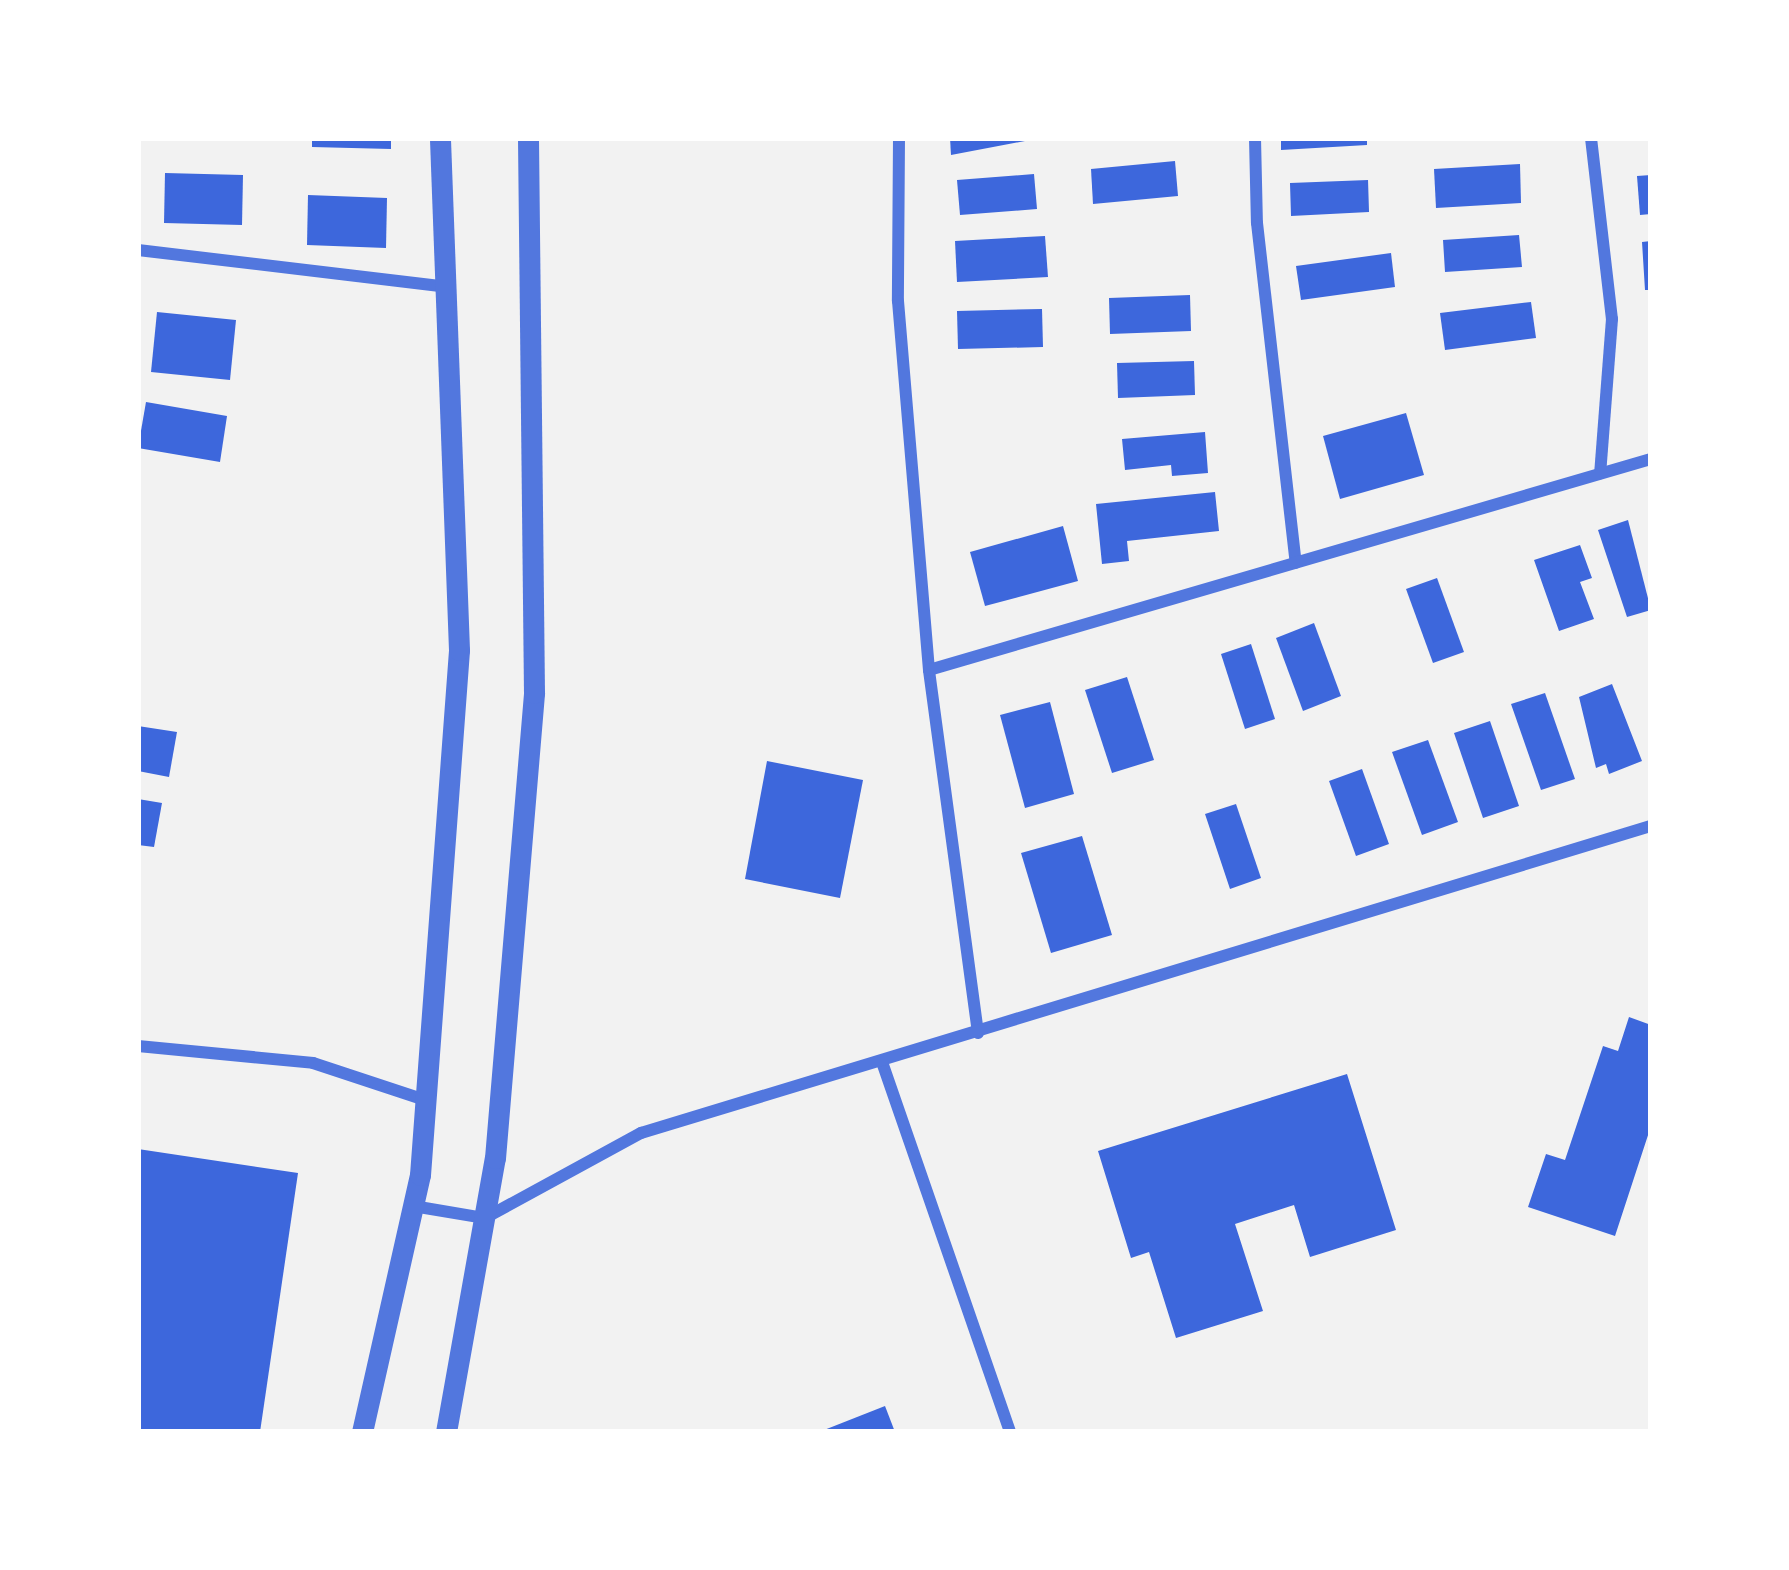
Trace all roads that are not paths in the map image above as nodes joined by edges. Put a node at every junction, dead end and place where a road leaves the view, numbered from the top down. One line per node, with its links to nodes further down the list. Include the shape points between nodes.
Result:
1 (440, 138): 7 (street)
2 (528, 138): 18 (street, via 534,693)
3 (899, 138): 11 (street, via 898,302)
4 (1256, 138): 10 (street, via 1257,223)
5 (1591, 138): 9 (street, via 1612,319)
6 (138, 250): 7 (street)
7 (440, 286): 16 (street, via 459,650)
8 (1651, 459): 9 (street)
9 (1600, 474): 10 (street)
10 (1296, 562): 11 (street)
11 (929, 670): 13 (street)
12 (1651, 826): 13 (street)
13 (978, 1033): 15 (street)
14 (138, 1046): 16 (street, via 313,1063)
15 (882, 1062): 18 (street, via 641,1132); 21 (street)
16 (425, 1100): 17 (street)
17 (412, 1206): 18 (street); 19 (street)
18 (485, 1217): 20 (street)
19 (362, 1432)
20 (446, 1432)
21 (1010, 1432)

